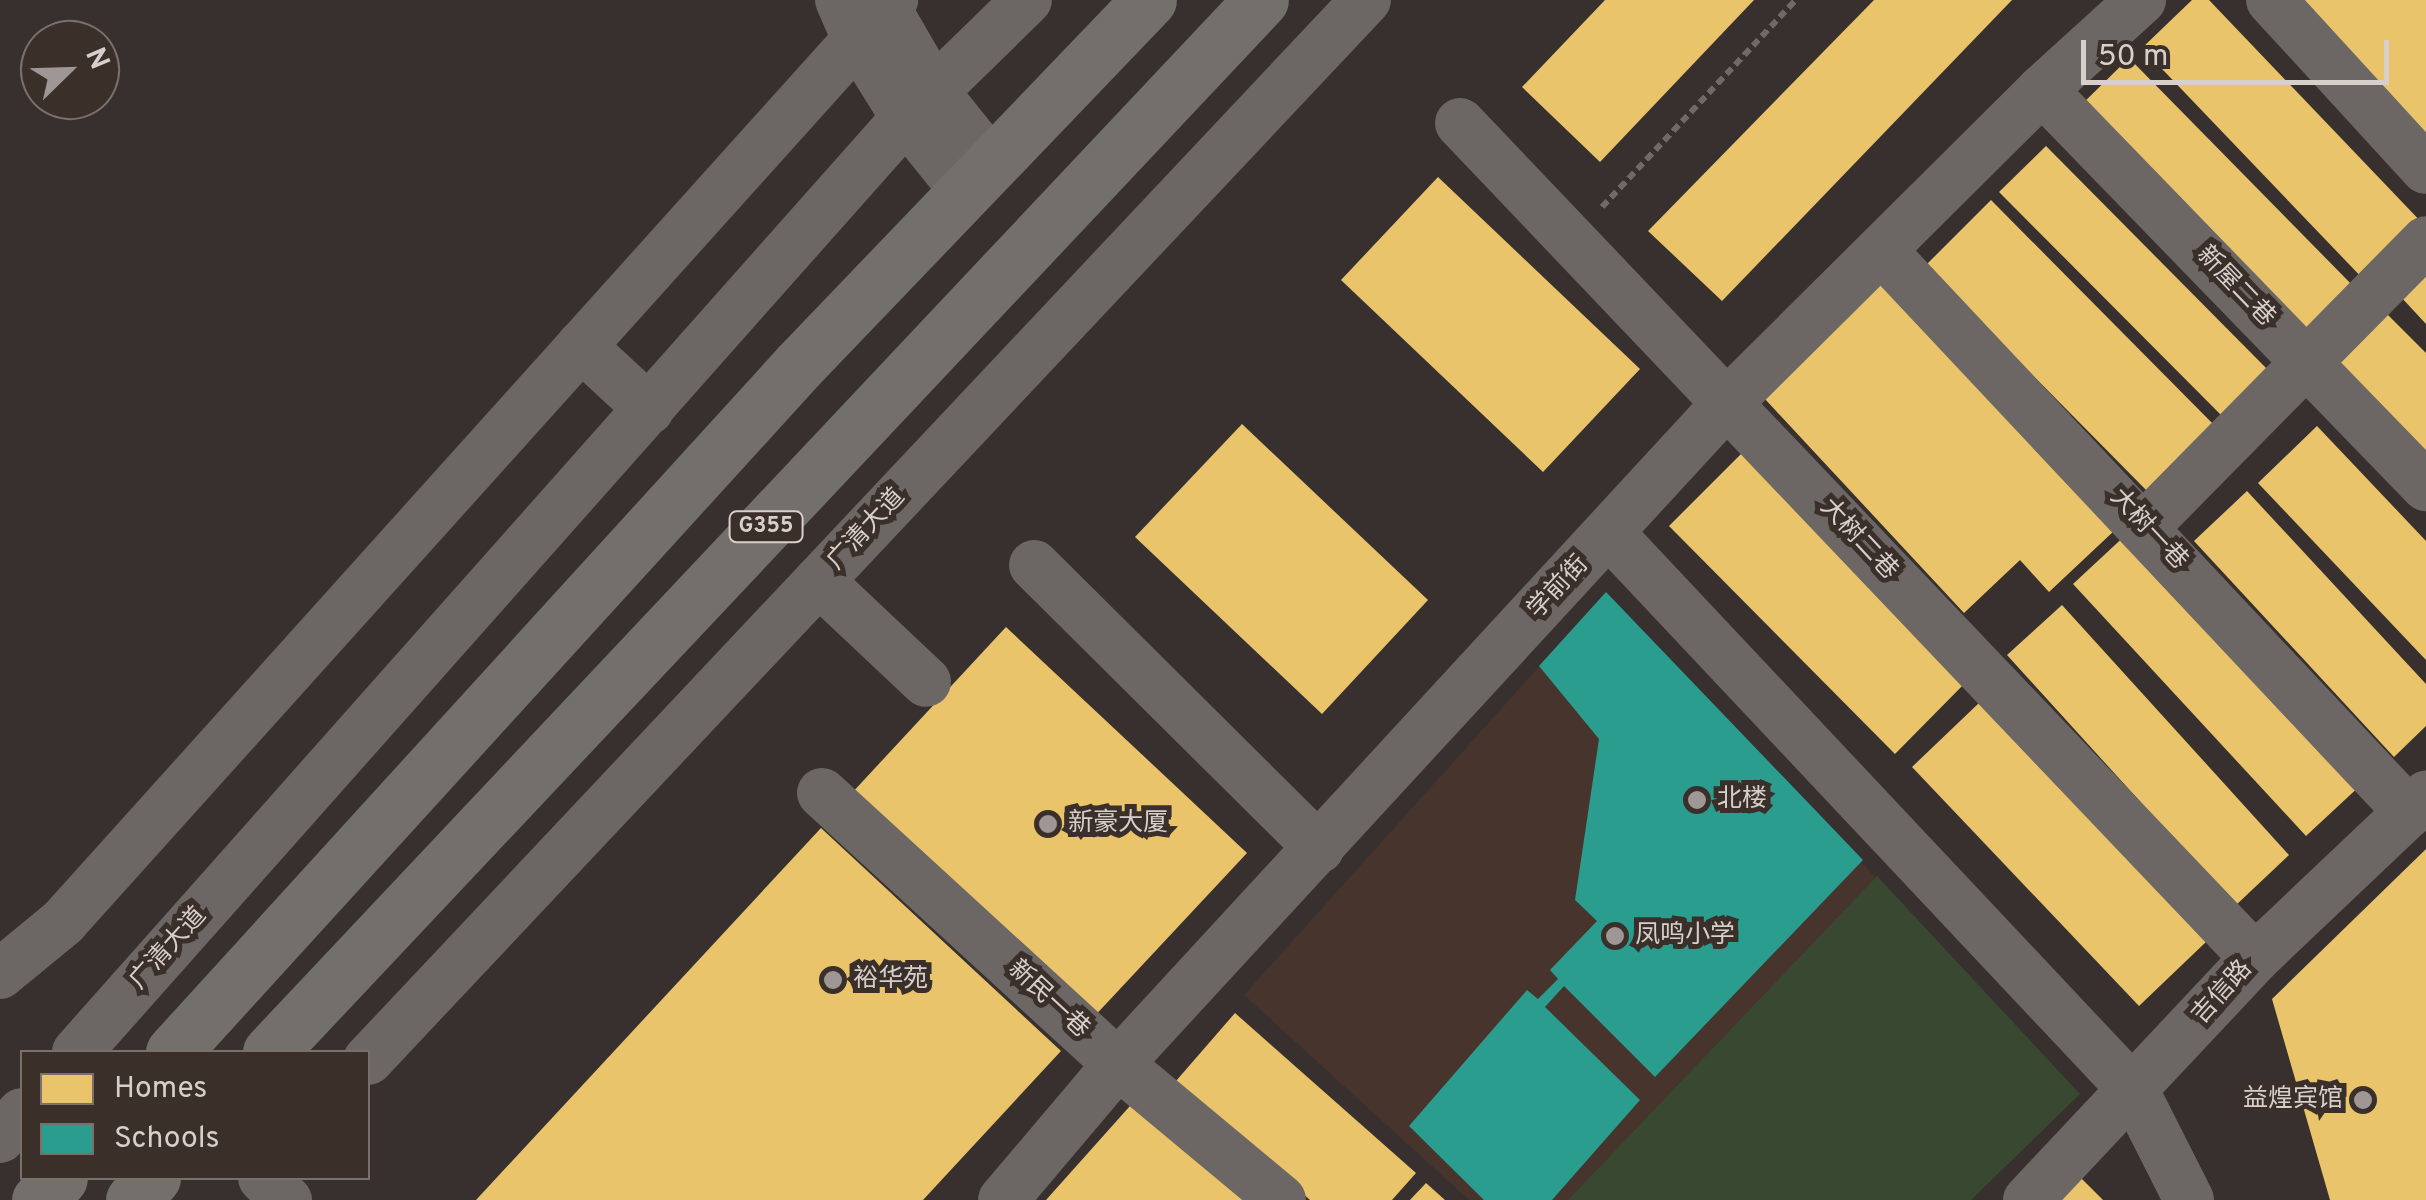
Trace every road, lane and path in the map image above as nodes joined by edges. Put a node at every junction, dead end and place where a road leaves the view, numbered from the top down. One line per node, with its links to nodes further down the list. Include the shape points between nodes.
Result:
1 (1026, 0): 10 (street, 广清大道)
2 (1149, 0): 13 (highway)
3 (1261, 0): 34 (highway, G355)
4 (1366, 0): 25 (street, 广清大道)
5 (1796, 0): 14 (path)
6 (2270, 0): 12 (street)
7 (2120, 6): 9 (street, 学前街)
8 (871, 10): 10 (street); 17 (street)
9 (2042, 90): 16 (street, 学前街); 18 (street, 新屋二巷)
10 (920, 106): 13 (street); 20 (street, 广清大道)
11 (1460, 122): 14 (street, 大树二巷)
12 (2426, 169)
13 (978, 177): 33 (highway, via 784,380)
14 (1572, 239): 19 (street, 大树二巷)
15 (2426, 241): 18 (street)
16 (1882, 250): 19 (street, 学前街); 22 (street, 大树一巷)
17 (581, 346): 20 (street); 31 (street, via 63,922)
18 (2310, 363): 21 (street, 新屋二巷); 22 (street)
19 (1728, 402): 23 (street, 学前街); 30 (street, 大树二巷)
20 (649, 409): 32 (street, 广清大道)
21 (2426, 486)
22 (2145, 526): 28 (street, 大树一巷)
23 (1610, 534): 29 (street, 学前街); 37 (street)
24 (1034, 565): 29 (street)
25 (819, 581): 26 (street); 35 (street, 广清大道)
26 (926, 682)
27 (822, 793): 36 (street, 新民一巷)
28 (2418, 804): 30 (street, 吉信路)
29 (1319, 848): 36 (street, 学前街)
30 (2255, 958): 37 (street, 吉信路)
31 (0, 974)
32 (79, 1050)
33 (175, 1050)
34 (272, 1050)
35 (370, 1058)
36 (1118, 1064): 48 (street, 学前街); 49 (street, 新民一巷)
37 (2134, 1091): 50 (street, 吉信路); 51 (street)
38 (20, 1115): 39 (street)
39 (0, 1138)
40 (58, 1180): 44 (highway)
41 (152, 1180): 45 (highway)
42 (258, 1180): 46 (street)
43 (262, 1180): 47 (street)
44 (39, 1200)
45 (133, 1200)
46 (236, 1200)
47 (287, 1200)
48 (1003, 1200)
49 (1281, 1200)
50 (2028, 1200)
51 (2188, 1200)

